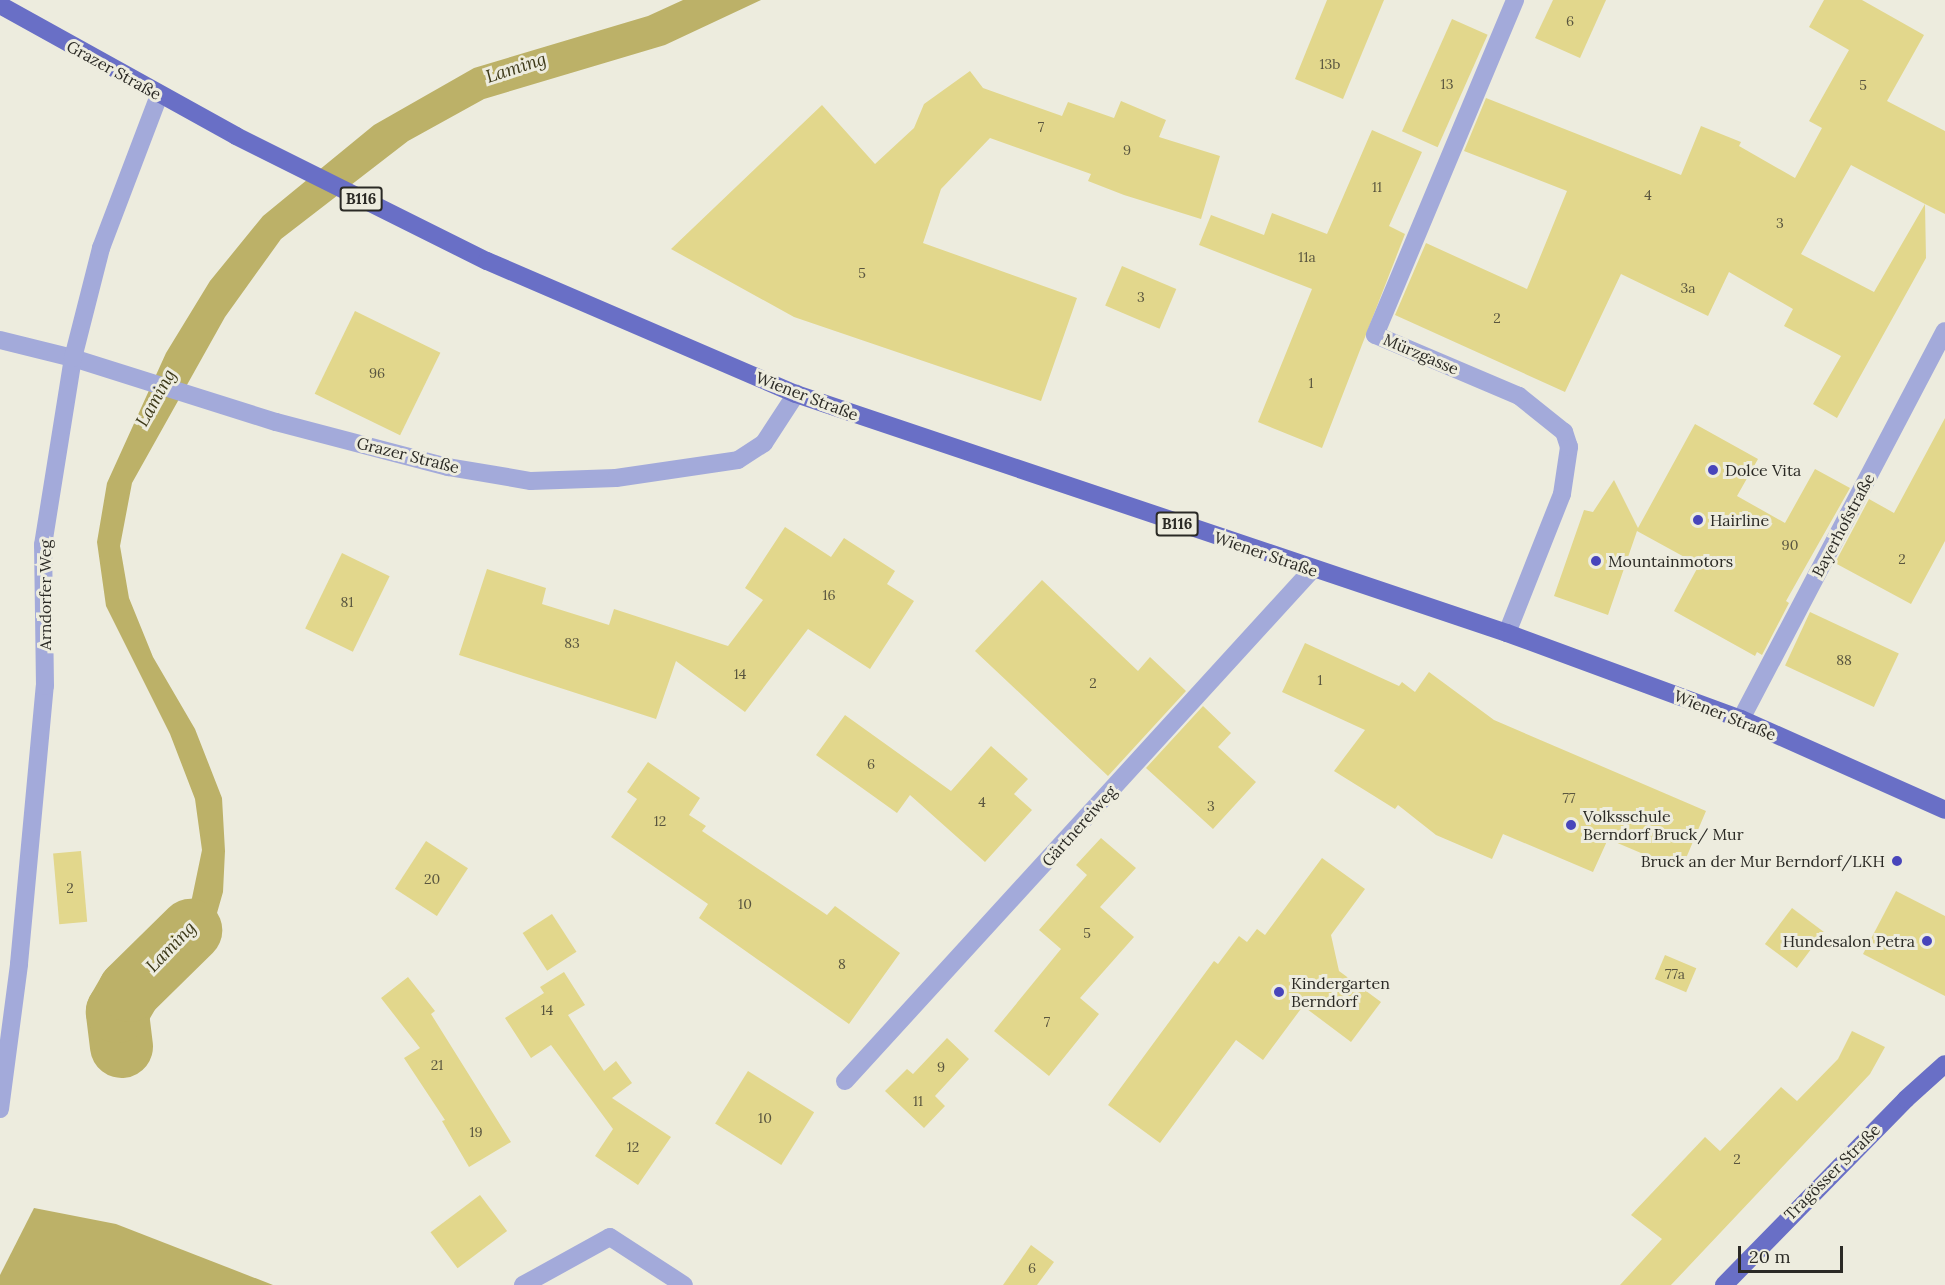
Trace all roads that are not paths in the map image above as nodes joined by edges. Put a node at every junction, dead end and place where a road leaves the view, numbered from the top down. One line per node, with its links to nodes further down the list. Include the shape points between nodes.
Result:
1 (1515, 0): 10 (street, Mürzgasse, via 1375,335 1519,396 1564,432 1569,447 1562,494)
2 (0, 5): 3 (main road, Grazer Straße / B116)
3 (159, 95): 4 (main road, Grazer Straße / B116); 7 (street, Arndorfer Weg, via 101,248)
4 (487, 261): 8 (main road, Wiener Straße / B116)
5 (1945, 331): 11 (street, Bayerhofstraße)
6 (0, 340): 7 (street, Grazer Straße)
7 (73, 358): 8 (street, Grazer Straße, via 242,412 448,467 531,481 616,478 738,460 764,443); 15 (street, Arndorfer Weg, via 43,545 45,686 20,953)
8 (796, 394): 9 (main road, Wiener Straße / B116)
9 (1312, 570): 10 (main road, Wiener Straße / B116); 14 (street, Gärtnereiweg)
10 (1507, 633): 11 (main road, Wiener Straße / B116)
11 (1741, 719): 12 (main road, Wiener Straße / B116)
12 (1945, 810)
13 (1945, 1065): 18 (main road, Tragösser Straße, via 1906,1099)
14 (845, 1081)
15 (0, 1109)
16 (527, 1283): 17 (street, via 610,1238)
17 (684, 1285)
18 (1724, 1285)

